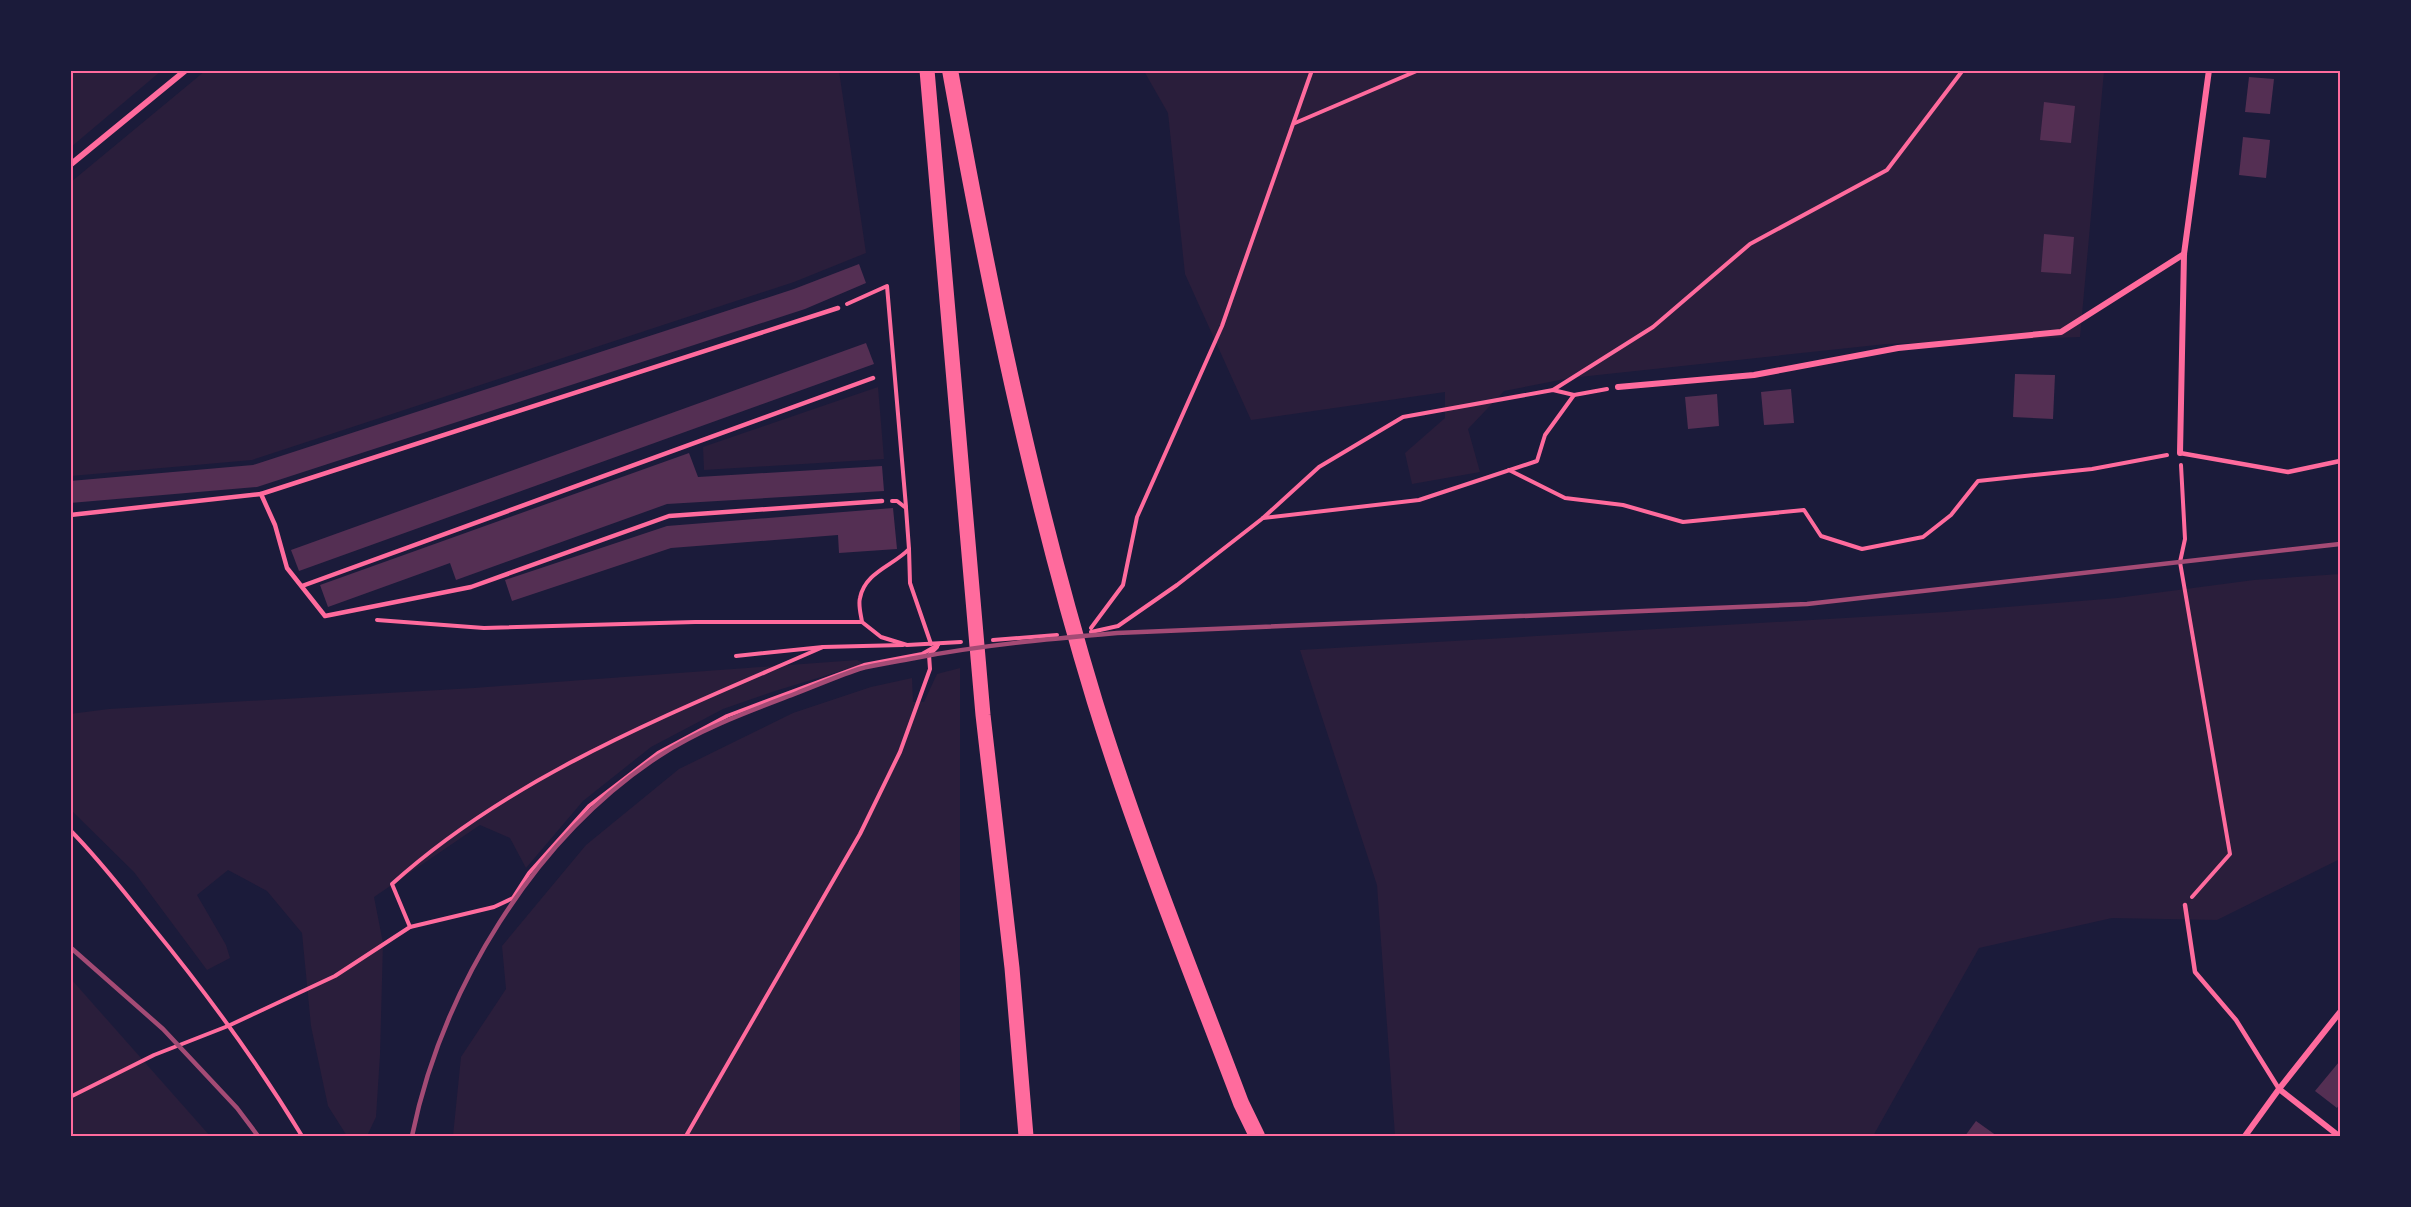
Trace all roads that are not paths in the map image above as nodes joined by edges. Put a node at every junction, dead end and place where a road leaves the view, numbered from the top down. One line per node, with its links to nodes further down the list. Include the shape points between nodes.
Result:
1 (186, 70): 5 (street)
2 (927, 70): 19 (main road, via 983,715 1012,968)
3 (950, 70): 20 (highway, via 983,255 1015,401 1095,703 1152,871)
4 (2209, 70): 6 (street)
5 (70, 165)
6 (2184, 254): 9 (street, via 2061,332 1898,348 1754,375); 10 (street)
7 (838, 308): 12 (lane)
8 (873, 378): 15 (lane)
9 (1618, 387)
10 (2180, 453): 11 (lane, via 2288,472)
11 (2340, 461)
12 (261, 494): 14 (lane); 15 (lane, via 275,525 286,568)
13 (882, 501): 15 (lane, via 669,516 471,587 325,616)
14 (70, 515)
15 (302, 586)
16 (2185, 905): 18 (lane, via 2195,972 2236,1020)
17 (2340, 1011): 18 (street)
18 (2279, 1089): 21 (street); 22 (street)
19 (1026, 1137)
20 (1257, 1137)
21 (2245, 1137)
22 (2339, 1137)

